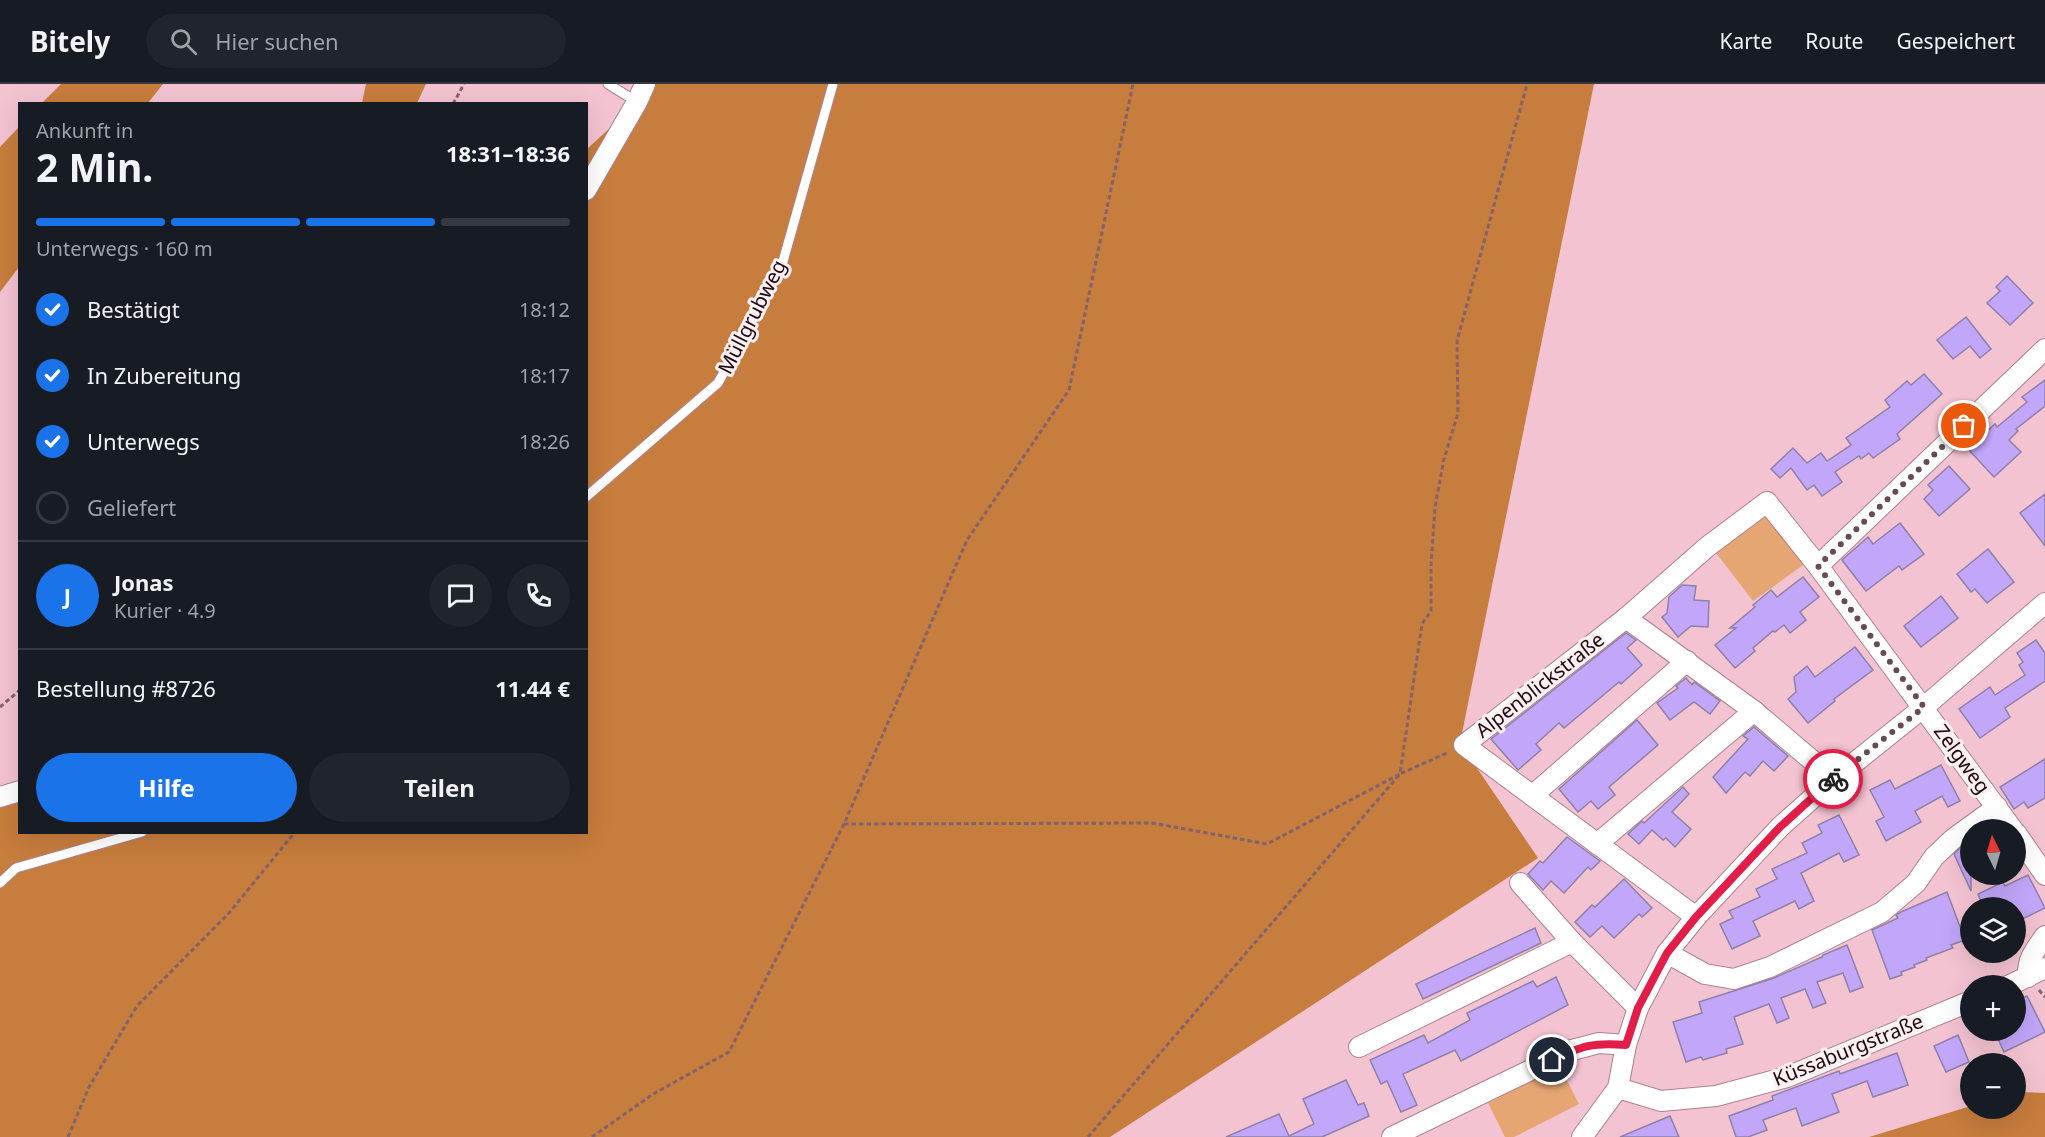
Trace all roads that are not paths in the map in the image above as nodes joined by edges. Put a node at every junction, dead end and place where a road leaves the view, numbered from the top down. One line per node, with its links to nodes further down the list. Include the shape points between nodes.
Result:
1 (608, 84): 3 (lane)
2 (833, 84): 6 (lane, Müllgrubweg, via 782,265 718,383)
3 (641, 93): 4 (street)
4 (588, 186)
5 (2045, 349): 7 (street)
6 (588, 495)
7 (1818, 566): 9 (street, Alpenblickstraße, via 1767,502 1707,546); 11 (street, Zelgweg)
8 (2045, 603): 11 (street)
9 (1626, 618): 10 (street); 15 (street, Alpenblickstraße, via 1464,745)
10 (1687, 661): 12 (street); 15 (street)
11 (1924, 707): 13 (street); 17 (street, Zelgweg)
12 (1754, 711): 13 (street); 20 (street)
13 (1834, 779): 25 (street, via 1780,827)
14 (18, 792): 16 (street)
15 (1533, 795): 20 (street, Alpenblickstraße)
16 (0, 797)
17 (1996, 807): 18 (street, Zelgweg); 28 (street, via 1953,839 1916,883 1882,912 1770,967 1734,979 1705,974)
18 (2005, 819)
19 (135, 834): 23 (lane, via 16,868)
20 (1597, 844): 25 (street, Alpenblickstraße)
21 (2026, 846): 22 (street)
22 (2043, 868)
23 (0, 883)
24 (1520, 883): 27 (street)
25 (1696, 917): 28 (street)
26 (2045, 936): 29 (street, via 2028,964)
27 (1572, 942): 31 (street); 33 (street)
28 (1667, 953): 31 (street)
29 (2037, 972)
30 (1960, 1006): 34 (street, Küssaburgstraße, via 1787,1077 1716,1096 1661,1101)
31 (1638, 1008): 32 (street)
32 (1626, 1045): 34 (street); 35 (street, via 1599,1043 1572,1050)
33 (1359, 1047)
34 (1618, 1088): 36 (street)
35 (1392, 1137)
36 (1582, 1137)

